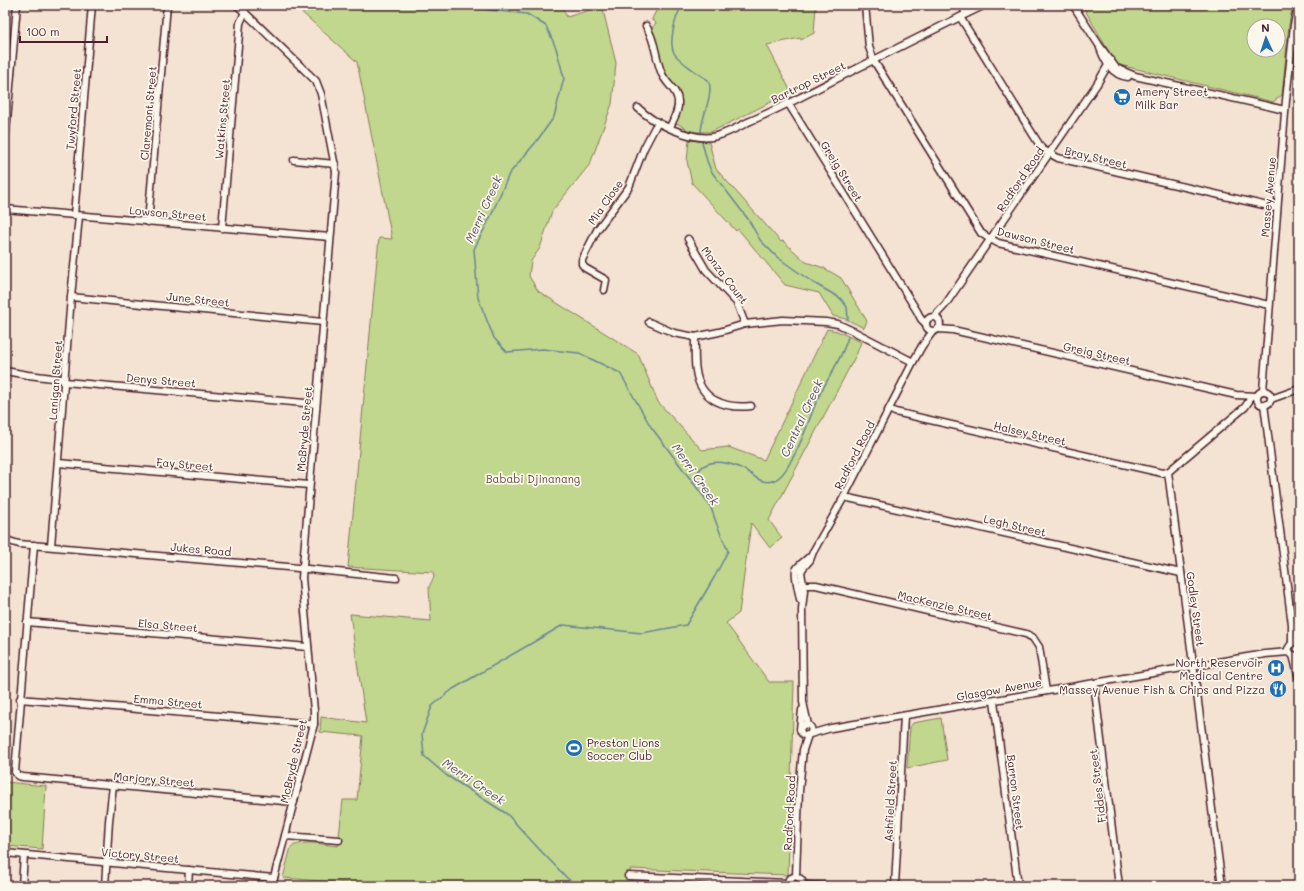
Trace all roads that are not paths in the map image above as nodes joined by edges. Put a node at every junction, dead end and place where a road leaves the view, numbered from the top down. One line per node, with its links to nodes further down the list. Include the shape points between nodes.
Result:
1 (17, 5): 24 (street)
2 (92, 5): 30 (street, Twyford Street)
3 (167, 5): 31 (street, Claremont Street)
4 (237, 5): 10 (street, McBryde Street)
5 (865, 5): 15 (street, Dawson Street)
6 (962, 5): 11 (street)
7 (985, 5): 11 (street, Bartrop Street)
8 (1073, 5): 16 (street)
9 (1298, 5): 14 (street, Massey Avenue)
10 (244, 12): 27 (street, McBryde Street, via 316,80); 32 (street, Watkins Street, via 240,23)
11 (966, 14): 12 (street, Bartrop Street)
12 (960, 17): 15 (street, Bartrop Street); 25 (street, Bray Street, via 1042,149)
13 (646, 26): 23 (street, via 653,39 662,73 678,98 676,114)
14 (1296, 28): 21 (street, Massey Avenue)
15 (874, 61): 19 (street, Bartrop Street); 35 (street, Dawson Street, via 981,233)
16 (1109, 62): 17 (street); 18 (street, Radford Road)
17 (1114, 69): 18 (street, Radford Road); 21 (street)
18 (1097, 84): 25 (street, Radford Road)
19 (788, 103): 23 (street, Bartrop Street, via 713,137 684,134); 40 (street, Greig Street)
20 (638, 108): 22 (street, Bartrop Street)
21 (1285, 110): 28 (street, Massey Avenue)
22 (658, 124): 23 (street, Bartrop Street); 36 (street, Mia Close, via 644,148 629,188 597,230 582,260 585,268 608,279)
23 (670, 127)
24 (5, 144)
25 (1050, 153): 28 (street, Bray Street, via 1058,158); 35 (street, Radford Road)
26 (294, 160): 27 (street)
27 (335, 164): 33 (street, McBryde Street)
28 (1277, 208): 39 (street, Massey Avenue)
29 (5, 209): 30 (street, Lowson Street)
30 (77, 216): 31 (street, Lowson Street); 37 (street, Lanigan Street)
31 (148, 222): 32 (street, Lowson Street)
32 (222, 228): 33 (street, Lowson Street)
33 (330, 238): 42 (street, McBryde Street)
34 (688, 239): 44 (street, Monza Court, via 706,270 737,303)
35 (991, 239): 38 (street, Radford Road); 39 (street, Dawson Street, via 998,243)
36 (604, 290)
37 (71, 297): 42 (street, June Street); 51 (street, Lanigan Street)
38 (945, 305): 41 (street, Radford Road); 46 (street, Radford Road)
39 (1269, 305): 53 (street, Massey Avenue)
40 (917, 310): 41 (street, Greig Street); 45 (street, Greig Street)
41 (932, 317): 45 (street, Radford Road); 46 (street, Greig Street, via 937,319)
42 (323, 322): 57 (street, McBryde Street)
43 (649, 322): 47 (street, via 674,333)
44 (745, 324): 47 (street); 49 (street, via 783,320 838,324)
45 (926, 325): 46 (street, via 929,330); 48 (street, Radford Road)
46 (937, 326): 48 (street, Radford Road); 56 (street, Greig Street)
47 (695, 337): 59 (street, via 696,370 704,392 718,403 728,406)
48 (922, 346): 49 (street, Radford Road)
49 (913, 362): 60 (street, Radford Road)
50 (5, 371): 51 (street, Denys Street, via 62,379)
51 (65, 382): 57 (street, Denys Street); 61 (street, Lanigan Street)
52 (1299, 389): 55 (street)
53 (1263, 391): 54 (street); 55 (street)
54 (1257, 396): 56 (street, Greig Street); 58 (street, via 1257,400)
55 (1270, 396): 58 (street, via 1268,403)
56 (1246, 398): 58 (street, Greig Street); 62 (street, via 1237,413)
57 (316, 404): 63 (street, McBryde Street)
58 (1262, 404): 73 (street)
59 (751, 406)
60 (888, 409): 62 (street, Halsey Street, via 1162,473); 64 (street, Radford Road)
61 (58, 463): 63 (street, Fay Street); 67 (street, Lanigan Street)
62 (1168, 472): 69 (street, Godley Street)
63 (309, 485): 68 (street, McBryde Street)
64 (844, 497): 69 (street, Legh Street); 71 (street, Radford Road, via 801,572)
65 (5, 537): 66 (street, Jukes Road, via 14,543)
66 (34, 545): 67 (street, Jukes Road); 72 (street)
67 (51, 546): 68 (street, Jukes Road)
68 (302, 569): 70 (street, Jukes Road); 75 (street, McBryde Street)
69 (1181, 573): 77 (street, Godley Street)
70 (396, 578)
71 (801, 585): 80 (street, MacKenzie Street, via 816,585 1026,634 1039,647); 83 (street, Radford Road)
72 (27, 622): 75 (street, Elsa Street); 81 (street)
73 (1292, 625): 74 (street); 76 (street)
74 (1299, 643): 76 (street, Glasgow Avenue)
75 (308, 647): 85 (street, McBryde Street)
76 (1292, 650): 77 (street, Glasgow Avenue); 78 (street)
77 (1194, 666): 79 (street, Glasgow Avenue); 110 (street, Godley Street)
78 (1299, 679)
79 (1094, 683): 80 (street, Glasgow Avenue); 109 (street, Fiddes Street)
80 (1046, 691): 82 (street, Glasgow Avenue)
81 (20, 699): 85 (street, Emma Street); 89 (street, Marjory Street, via 15,772 18,776)
82 (994, 700): 84 (street, Glasgow Avenue); 108 (street, Barron Street)
83 (803, 706): 86 (street, Radford Road); 87 (street, Radford Road)
84 (904, 716): 87 (street, Glasgow Avenue); 107 (street, Ashfield Street)
85 (314, 724): 90 (street, McBryde Street)
86 (800, 730): 87 (street, via 803,726); 87 (street, via 803,735); 88 (street, Radford Road)
87 (809, 730): 88 (street, Radford Road)
88 (803, 750): 98 (street, Radford Road)
89 (113, 785): 90 (street, Marjory Street); 95 (street)
90 (294, 802): 91 (street, McBryde Street)
91 (285, 836): 92 (street); 99 (street, McBryde Street)
92 (339, 840)
93 (5, 853): 94 (street, Victory Street)
94 (24, 855): 95 (street, Victory Street); 102 (street)
95 (107, 862): 96 (street, Victory Street); 103 (street)
96 (189, 870): 99 (street, Victory Street); 104 (street)
97 (628, 876): 100 (street)
98 (796, 876): 100 (street, via 789,879); 101 (street, via 802,880)
99 (274, 878): 105 (street, McBryde Street)
100 (787, 885)
101 (803, 885): 106 (street)
102 (22, 886)
103 (105, 886)
104 (188, 886)
105 (273, 886)
106 (827, 886)
107 (895, 886)
108 (1018, 886)
109 (1119, 886)
110 (1222, 886)

